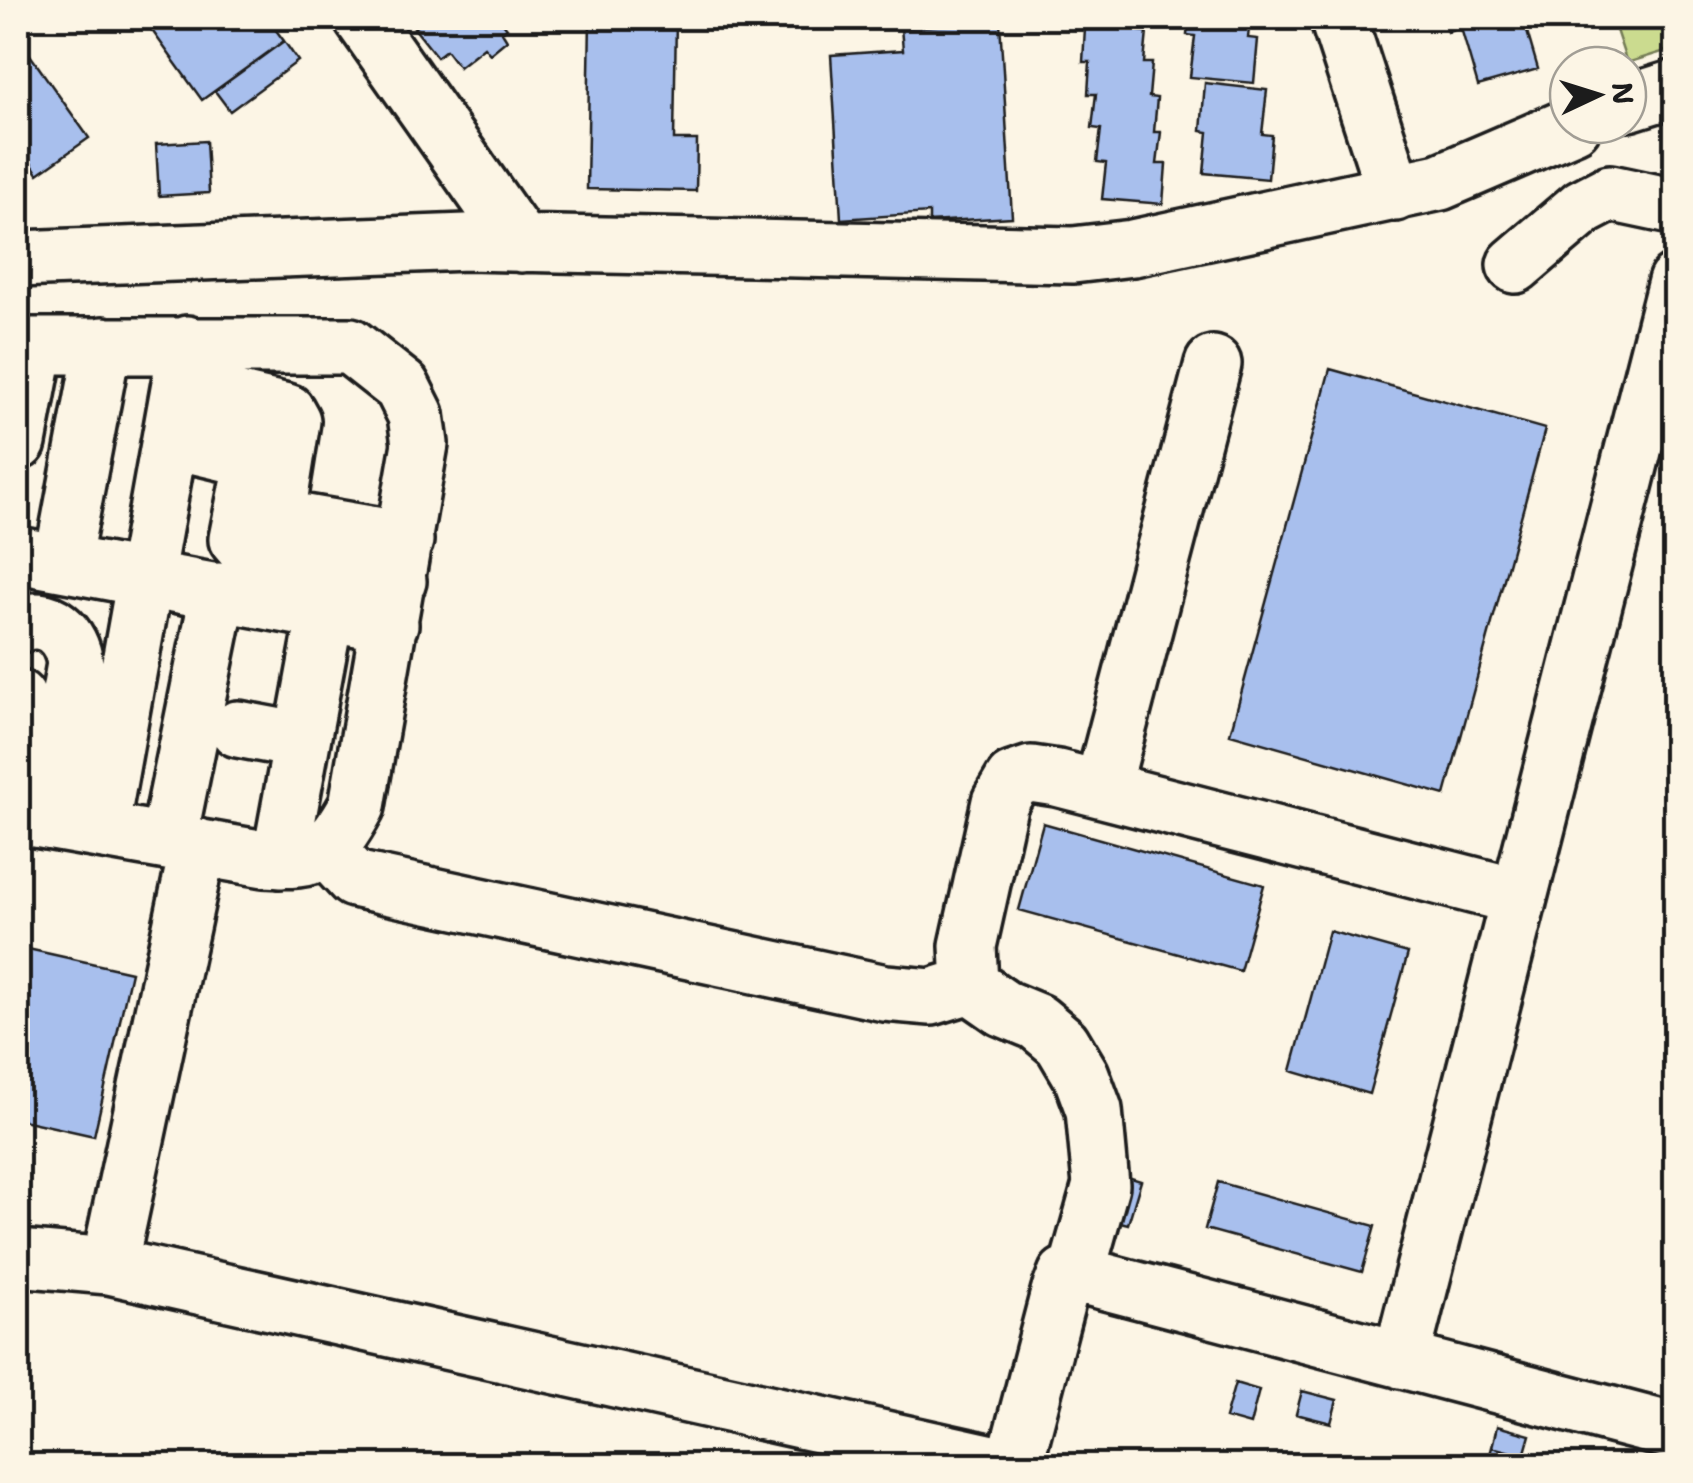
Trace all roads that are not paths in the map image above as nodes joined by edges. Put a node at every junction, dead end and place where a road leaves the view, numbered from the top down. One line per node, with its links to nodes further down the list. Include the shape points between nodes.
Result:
1 (362, 18): 8 (street)
2 (1338, 18): 6 (street)
3 (1676, 88): 4 (street)
4 (1648, 97)
5 (1548, 136): 6 (street, via 1440,182)
6 (1395, 192): 8 (street, via 1073,256)
7 (1676, 207): 10 (street, via 1610,194 1583,207)
8 (521, 244): 9 (street)
9 (18, 259)
10 (1515, 265)
11 (1676, 282): 33 (street)
12 (103, 345): 13 (street); 15 (street); 18 (street, via 102,464)
13 (27, 346): 16 (street)
14 (1213, 364): 28 (street)
15 (183, 365): 17 (street); 20 (street, via 287,412 292,421 282,514); 20 (street, via 350,346 402,387 416,414 420,444)
16 (20, 419)
17 (171, 440): 19 (street); 20 (street, via 246,458 251,469 237,539 243,546)
18 (40, 559): 19 (street)
19 (146, 578): 21 (street); 30 (street)
20 (398, 582): 22 (street); 32 (street, via 357,806)
21 (218, 591): 22 (street); 31 (street)
22 (326, 612): 26 (street)
23 (18, 625): 29 (street, via 56,627 73,649 75,664)
24 (18, 698): 27 (street, via 26,722)
25 (238, 729): 26 (street)
26 (302, 741): 32 (street)
27 (18, 762)
28 (1102, 790): 33 (street); 34 (street, via 1031,774 1013,780 1000,802 968,946)
29 (32, 818): 30 (street)
30 (100, 830): 31 (street)
31 (183, 844): 32 (street); 36 (street)
32 (304, 855): 34 (street, via 354,880 885,993 931,997)
33 (1519, 897): 38 (street)
34 (970, 985): 37 (street, via 1037,1022 1062,1043 1082,1076 1094,1110 1101,1184)
35 (18, 1258): 36 (street)
36 (109, 1266): 40 (street)
37 (1076, 1274): 38 (street); 41 (street, via 1066,1275 1058,1294)
38 (1401, 1360): 39 (street)
39 (1676, 1432)
40 (1006, 1466)
41 (1014, 1466)

